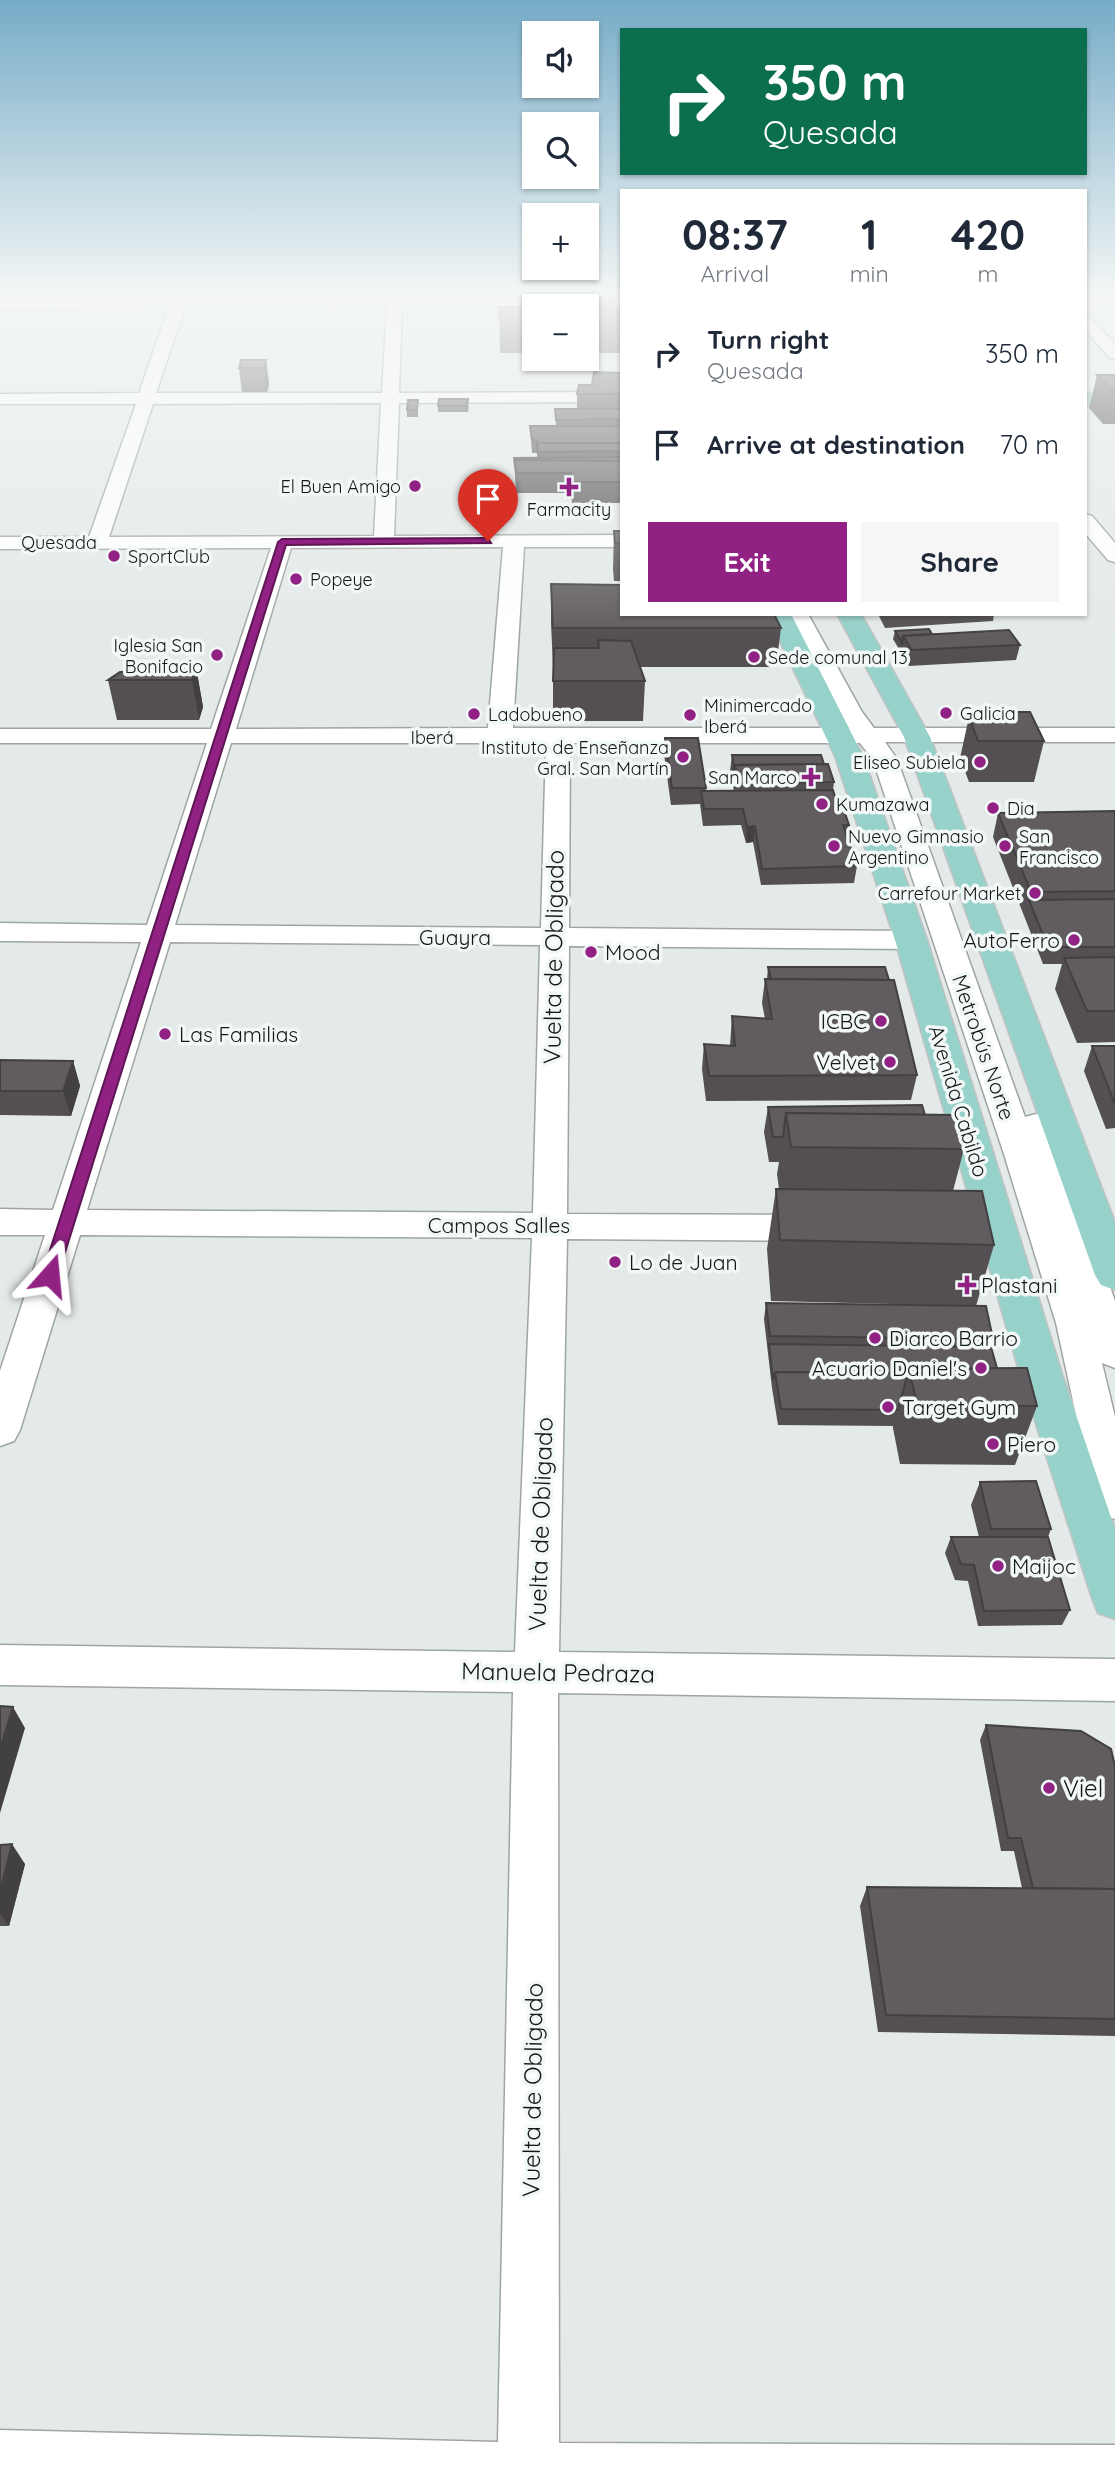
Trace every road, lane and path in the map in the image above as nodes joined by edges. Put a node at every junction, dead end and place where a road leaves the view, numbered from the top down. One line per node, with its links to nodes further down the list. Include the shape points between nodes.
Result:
1 (144, 406): 8 (street)
2 (391, 406): 5 (street)
3 (1087, 523): 4 (street)
4 (1099, 539): 11 (street)
5 (384, 541): 6 (street, Quesada); 9 (street, Quesada)
6 (514, 541): 7 (street, Quesada); 17 (street)
7 (620, 541)
8 (97, 542): 9 (street, Quesada); 10 (street, Quesada)
9 (282, 542): 20 (street)
10 (0, 543)
11 (1115, 556)
12 (781, 616): 21 (main road, Avenida Cabildo)
13 (798, 616): 21 (street, Metrobús Norte, via 851,714)
14 (820, 616): 21 (street, Metrobús Norte)
15 (850, 616): 21 (main road, Avenida Cabildo)
16 (0, 736): 20 (street, Iberá)
17 (500, 736): 18 (street, Iberá); 20 (street, Iberá)
18 (558, 736): 21 (street, Iberá); 24 (street, Vuelta de Obligado)
19 (1115, 736): 21 (street, Iberá)
20 (219, 737): 23 (street)
21 (880, 737): 25 (main road, Avenida Cabildo); 30 (main road, Avenida Cabildo); 31 (street, Metrobús Norte, via 908,760); 33 (street, Metrobús Norte, via 1074,1323)
22 (0, 933): 23 (street, Guayra)
23 (159, 934): 24 (street, Guayra); 27 (street)
24 (553, 937): 25 (street, Guayra); 28 (street, Vuelta de Obligado)
25 (911, 940): 33 (main road, Avenida Cabildo, via 984,1230)
26 (0, 1222): 27 (street, Campos Salles)
27 (66, 1223): 28 (street, Campos Salles); 32 (street)
28 (550, 1225): 29 (street, Campos Salles); 37 (street, Vuelta de Obligado)
29 (848, 1228)
30 (1115, 1275)
31 (1115, 1353)
32 (0, 1430)
33 (1094, 1444): 34 (street, Metrobús Norte); 35 (main road, Avenida Cabildo)
34 (1115, 1502)
35 (1115, 1598)
36 (0, 1665): 37 (street, Manuela Pedraza)
37 (536, 1672): 38 (street, Manuela Pedraza); 40 (street, Vuelta de Obligado)
38 (1115, 1680)
39 (0, 2460): 40 (street)
40 (528, 2476): 41 (street)
41 (1115, 2476)

